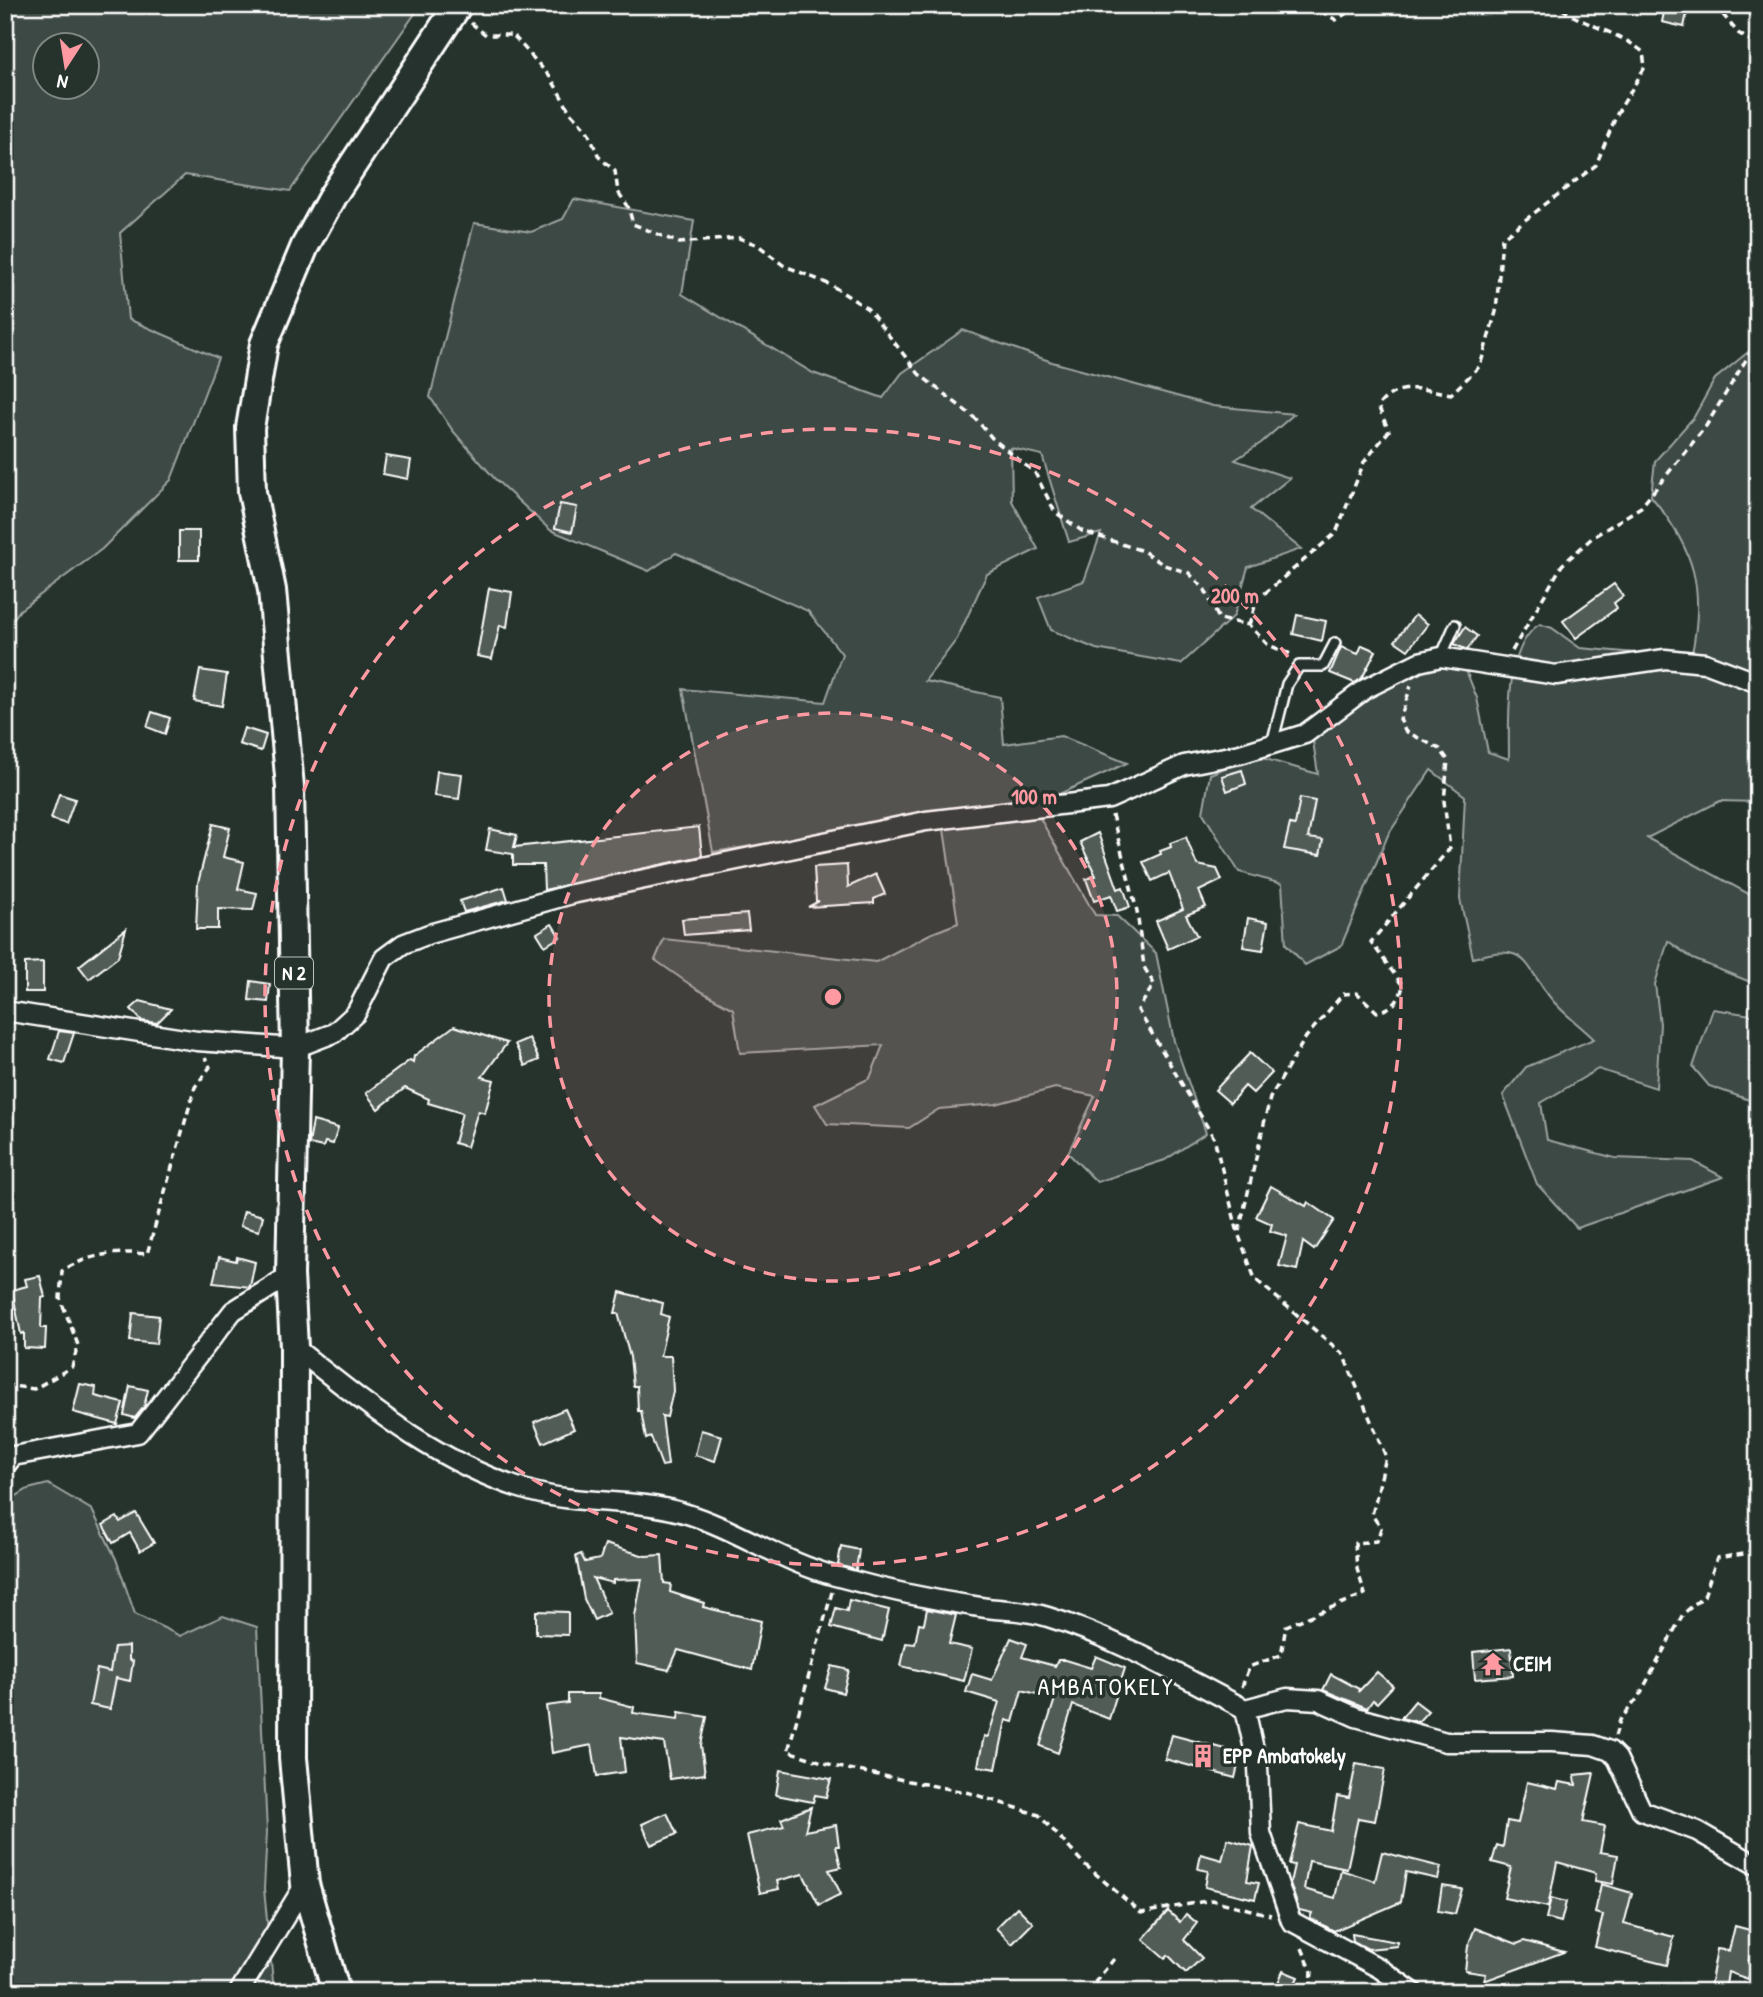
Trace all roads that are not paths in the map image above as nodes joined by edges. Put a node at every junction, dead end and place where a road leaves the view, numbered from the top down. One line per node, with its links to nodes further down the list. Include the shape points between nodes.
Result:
1 (456, 7): 8 (main road, N 2, via 333,195 305,246 264,344 255,388 250,428 252,492 272,590 290,787)
2 (1455, 625): 4 (lane)
3 (1335, 643): 6 (lane, via 1323,666 1299,666 1287,684)
4 (1441, 657): 5 (street, via 1556,674 1665,659 1706,663); 6 (street, via 1419,662 1365,690 1305,734)
5 (1758, 683)
6 (1272, 745): 8 (street, via 1184,765 1109,799 912,824 572,894 429,934 384,958 356,1013 334,1032)
7 (5, 1011): 8 (street, via 197,1041)
8 (295, 1048): 9 (main road, N 2)
9 (290, 1275): 10 (main road, N 2); 11 (street, via 233,1311 138,1433 13,1456)
10 (294, 1347): 12 (street, via 397,1428 533,1492 658,1505 715,1523 803,1567 837,1577 1049,1617 1160,1663); 14 (main road, N 2, via 293,1758)
11 (5, 1466)
12 (1245, 1709): 13 (street, via 1287,1698 1318,1700 1356,1717 1446,1742 1593,1745 1610,1751 1624,1768 1642,1811 1697,1831); 17 (street, via 1258,1768 1261,1833 1291,1921 1379,1968)
13 (1758, 1866)
14 (305, 1884): 15 (street); 16 (main road, N 2)
15 (239, 1992)
16 (336, 1992)
17 (1413, 1992)

